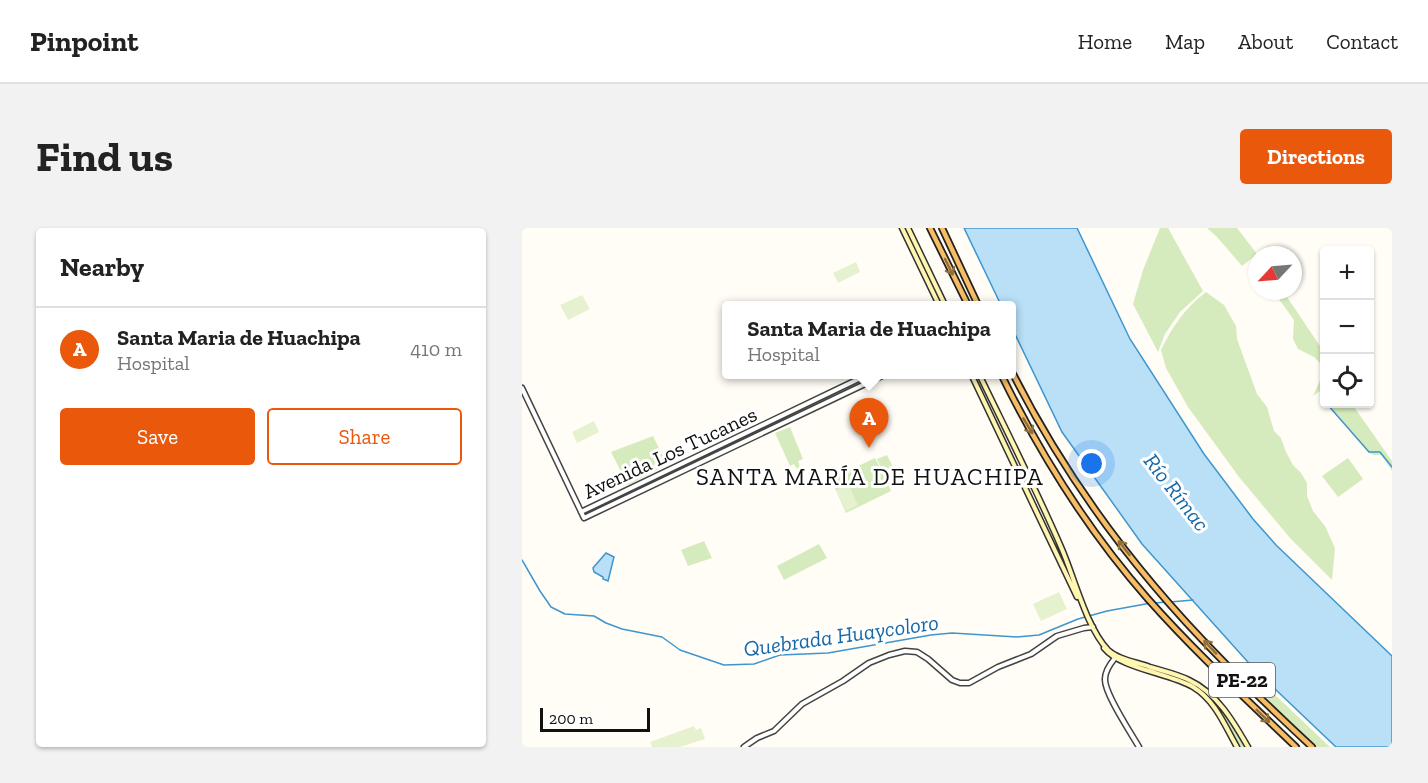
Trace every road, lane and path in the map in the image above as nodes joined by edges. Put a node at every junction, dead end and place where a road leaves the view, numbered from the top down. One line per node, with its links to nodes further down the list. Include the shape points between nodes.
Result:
1 (902, 228): 6 (main road)
2 (908, 228): 7 (main road)
3 (930, 228): 5 (highway)
4 (940, 228): 5 (highway); 9 (highway)
5 (933, 234): 8 (highway, one-way to 8)
6 (937, 301)
7 (943, 301)
8 (966, 301)
9 (976, 301)
10 (861, 379): 19 (street, Avenida Los Tucanes)
11 (878, 379): 19 (street, Avenida Los Tucanes, via 584,518)
12 (973, 379): 18 (main road)
13 (981, 379): 17 (main road)
14 (1003, 379): 27 (highway, PE-22, one-way to 27, via 1020,414 1110,552 1163,615)
15 (1015, 379): 28 (highway, PE-22, one-way to 15, via 1220,658 1122,547 1067,468)
16 (522, 388): 19 (street)
17 (1018, 455): 18 (main road, via 1015,460); 20 (main road, via 1058,538)
18 (1011, 458): 20 (main road)
19 (581, 512)
20 (1083, 607): 21 (main road)
21 (1092, 625): 22 (main road, via 1103,647); 23 (street, via 1057,636 1031,654 969,683 952,680 916,652 889,655 802,704 774,731); 26 (main road, via 1114,654 1180,676 1204,689 1226,712)
22 (1114, 658): 24 (street, via 1105,684); 25 (main road, via 1193,687 1217,711)
23 (744, 747)
24 (1139, 747)
25 (1237, 747)
26 (1248, 747)
27 (1296, 747)
28 (1312, 747)

